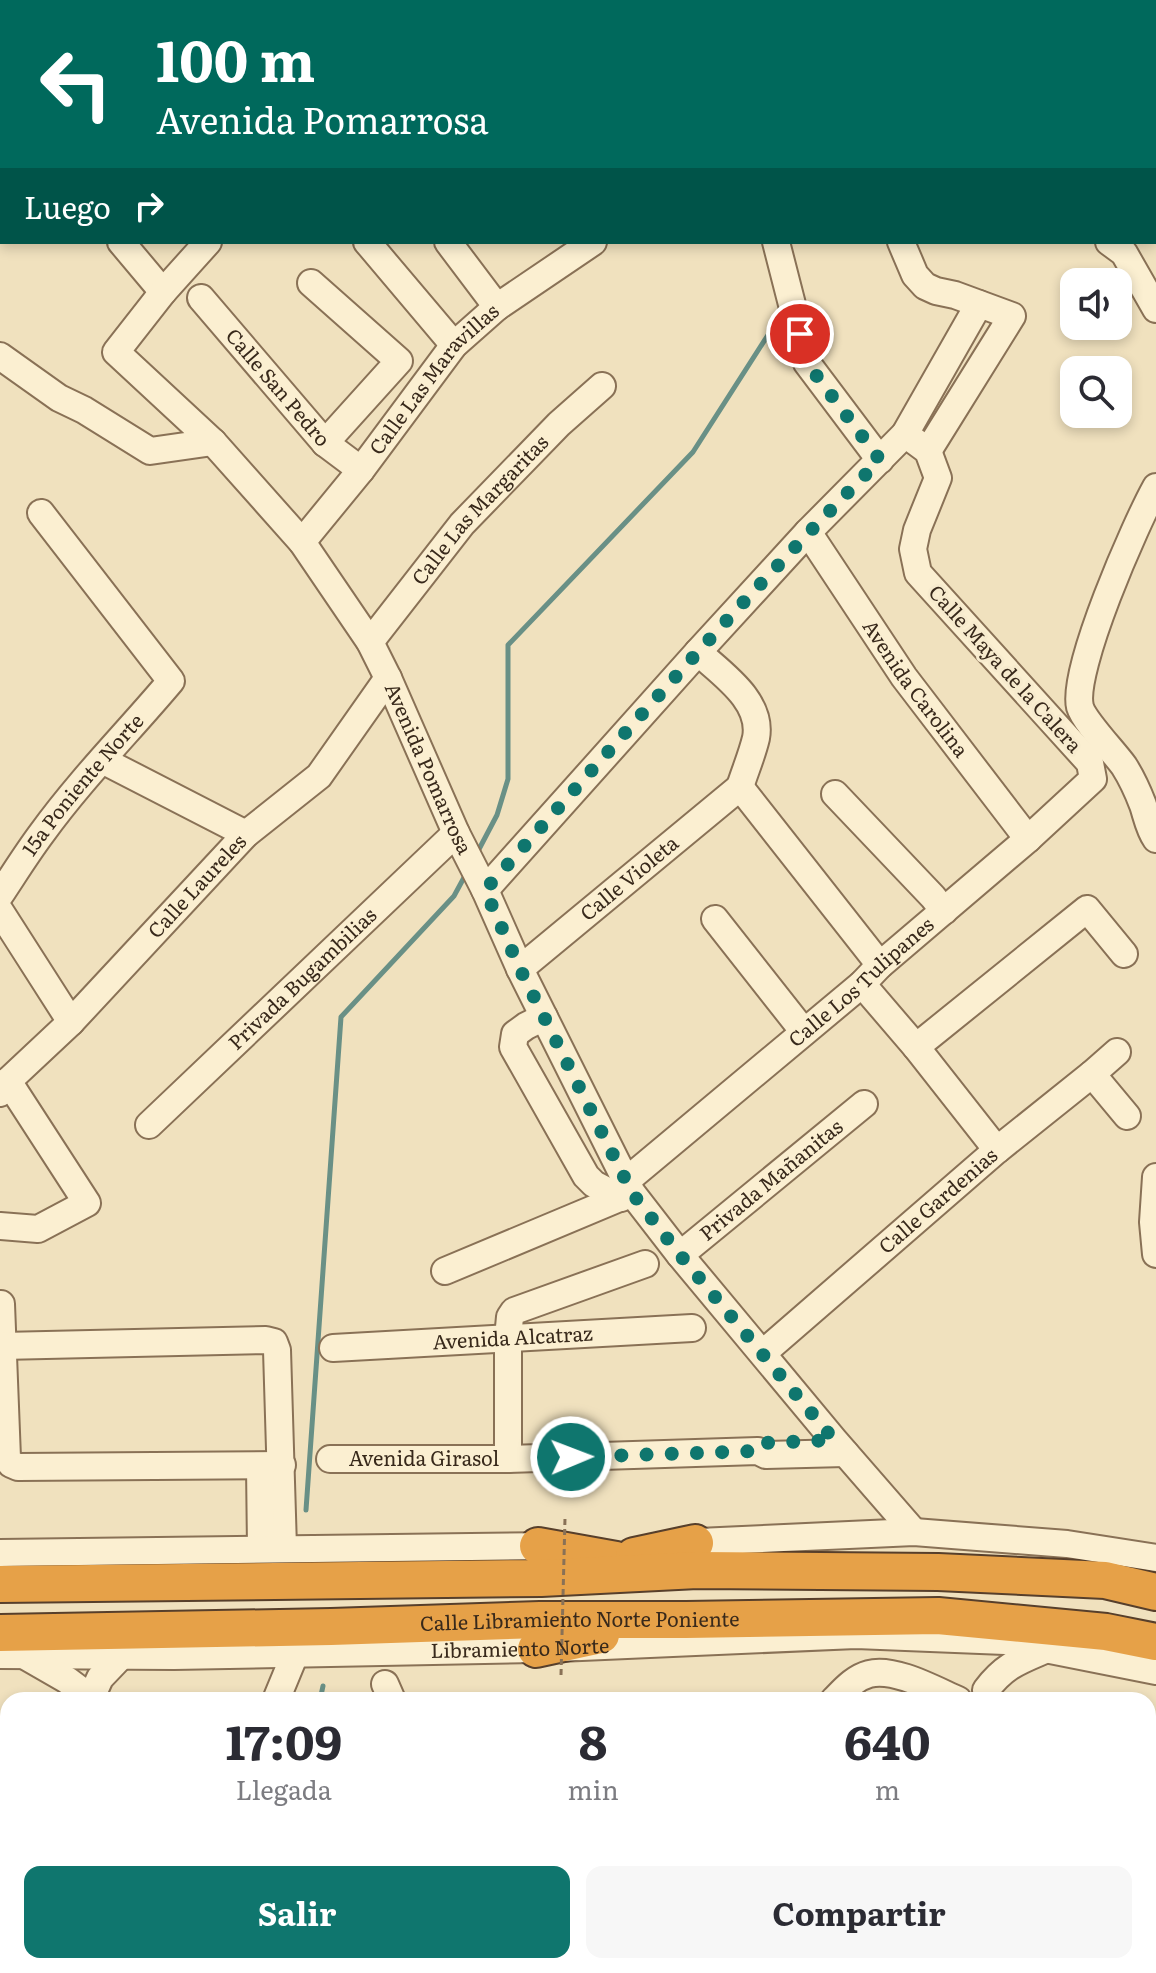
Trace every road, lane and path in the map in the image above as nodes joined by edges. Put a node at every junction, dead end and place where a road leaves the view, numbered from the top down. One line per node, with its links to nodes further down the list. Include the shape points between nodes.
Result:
1 (123, 244): 11 (street)
2 (206, 244): 11 (street)
3 (369, 244): 17 (street)
4 (450, 244): 14 (street)
5 (590, 244): 14 (street, Calle Las Maravillas)
6 (777, 244): 25 (street, via 807,363)
7 (902, 244): 13 (street, via 925,286)
8 (1116, 247): 9 (street); 15 (street)
9 (1156, 267)
10 (311, 283): 23 (street, via 399,361)
11 (163, 292): 22 (street, Avenida Pomarrosa, via 116,352)
12 (201, 298): 23 (street, Calle San Pedro)
13 (979, 304): 21 (street); 24 (street, via 1012,316)
14 (497, 307): 17 (street, Calle Las Maravillas)
15 (1156, 309)
16 (0, 339): 20 (street, via 71,388)
17 (454, 345): 26 (street, Calle Las Maravillas)
18 (0, 356): 20 (street)
19 (602, 386): 31 (street, Calle Las Margaritas, via 462,524)
20 (84, 410): 22 (street, via 150,451)
21 (905, 434): 24 (street); 25 (street)
22 (213, 442): 30 (street, Avenida Pomarrosa)
23 (325, 443): 26 (street, Calle San Pedro)
24 (928, 451): 35 (street, Calle Maya de la Calera, via 938,478 913,549 918,573 1090,763)
25 (880, 460): 29 (street)
26 (361, 470): 30 (street, Calle Las Maravillas)
27 (1156, 487): 41 (street, Calle Maya de la Calera, via 1093,637 1079,695 1080,710 1125,768)
28 (41, 513): 34 (street, 15a Poniente Norte, via 171,681)
29 (808, 532): 32 (street); 40 (street, Avenida Carolina, via 904,677)
30 (302, 542): 31 (street, Avenida Pomarrosa)
31 (370, 642): 33 (street, Avenida Pomarrosa)
32 (698, 652): 36 (street, via 741,693 757,722); 42 (street)
33 (388, 678): 38 (street, Calle Laureles, via 319,776); 39 (street, Avenida Pomarrosa)
34 (102, 760): 38 (street); 43 (street, 15a Poniente Norte, via 43,831)
35 (1093, 779): 40 (street, Calle Los Tulipanes)
36 (740, 787): 48 (street); 49 (street, Calle Violeta)
37 (835, 794): 45 (street)
38 (246, 834): 52 (street, Calle Laureles)
39 (458, 837): 42 (street, Avenida Pomarrosa); 60 (street, Privada Bugambilias)
40 (1028, 839): 45 (street, Calle Los Tulipanes)
41 (1156, 839)
42 (478, 879): 49 (street, Avenida Pomarrosa)
43 (0, 895)
44 (0, 911): 52 (street)
45 (944, 911): 48 (street, Calle Los Tulipanes)
46 (715, 919): 53 (street)
47 (1124, 954): 54 (street, via 1087,909)
48 (880, 965): 50 (street, Calle Los Tulipanes)
49 (520, 969): 51 (street, Avenida Pomarrosa)
50 (862, 984): 53 (street, Calle Los Tulipanes); 54 (street)
51 (544, 1017): 63 (street, Avenida Pomarrosa); 63 (street, via 515,1034 513,1047 586,1176 594,1184)
52 (71, 1022): 57 (street, Calle Laureles)
53 (804, 1032): 63 (street, Calle Los Tulipanes)
54 (916, 1047): 61 (street)
55 (1117, 1052): 56 (street, Calle Gardenias)
56 (1092, 1074): 59 (street); 61 (street, Calle Gardenias)
57 (4, 1087): 64 (street, via 87,1203 38,1229)
58 (864, 1104): 66 (street, Privada Mañanitas)
59 (1127, 1116)
60 (149, 1125)
61 (997, 1150): 74 (street, Calle Gardenias)
62 (1156, 1178): 65 (street)
63 (626, 1190): 66 (street, Avenida Pomarrosa); 68 (street, Calle Los Tulipanes)
64 (0, 1226)
65 (1156, 1254)
66 (680, 1255): 74 (street, Avenida Pomarrosa)
67 (645, 1264): 71 (street, via 514,1311)
68 (445, 1271)
69 (1, 1304): 72 (street)
70 (692, 1328): 71 (street, Avenida Alcatraz)
71 (508, 1338): 73 (street, Avenida Alcatraz); 77 (street)
72 (2, 1346): 78 (street, via 11,1464); 78 (street, via 274,1342)
73 (333, 1348)
74 (763, 1353): 75 (street, Avenida Pomarrosa)
75 (840, 1447): 77 (street, Avenida Girasol, via 766,1455 758,1451); 80 (street, Avenida Pomarrosa)
76 (330, 1459): 77 (street, Avenida Girasol)
77 (508, 1459)
78 (271, 1465): 81 (street)
79 (565, 1518): 92 (path, bridge)
80 (914, 1532): 83 (street); 84 (street, via 1067,1544)
81 (272, 1548): 82 (street); 85 (street)
82 (0, 1553)
83 (696, 1557): 85 (highway); 85 (highway); 87 (highway, via 1105,1580)
84 (1156, 1558)
85 (540, 1562): 86 (highway)
86 (0, 1584)
87 (1156, 1592)
88 (331, 1627): 92 (highway, Calle Libramiento Norte Poniente); 93 (highway, Calle Libramiento Norte Poniente); 96 (highway, via 275,1640)
89 (692, 1632): 90 (street); 91 (highway, Calle Libramiento Norte Poniente, via 938,1616 1106,1632); 92 (highway, Calle Libramiento Norte Poniente); 92 (highway, via 614,1633)
90 (965, 1640): 94 (street); 103 (street, via 979,1661)
91 (1156, 1642)
92 (550, 1647): 95 (street, Libramiento Norte)
93 (8, 1648): 96 (street, Libramiento Norte); 98 (street)
94 (1047, 1649): 97 (street); 104 (street, via 1013,1663)
95 (295, 1654): 96 (street, Libramiento Norte); 100 (street)
96 (122, 1655): 99 (street)
97 (1156, 1671)
98 (82, 1692)
99 (94, 1692)
100 (279, 1692)
101 (841, 1692): 102 (street, via 869,1674 890,1674)
102 (939, 1692)
103 (985, 1692)
104 (987, 1692)

